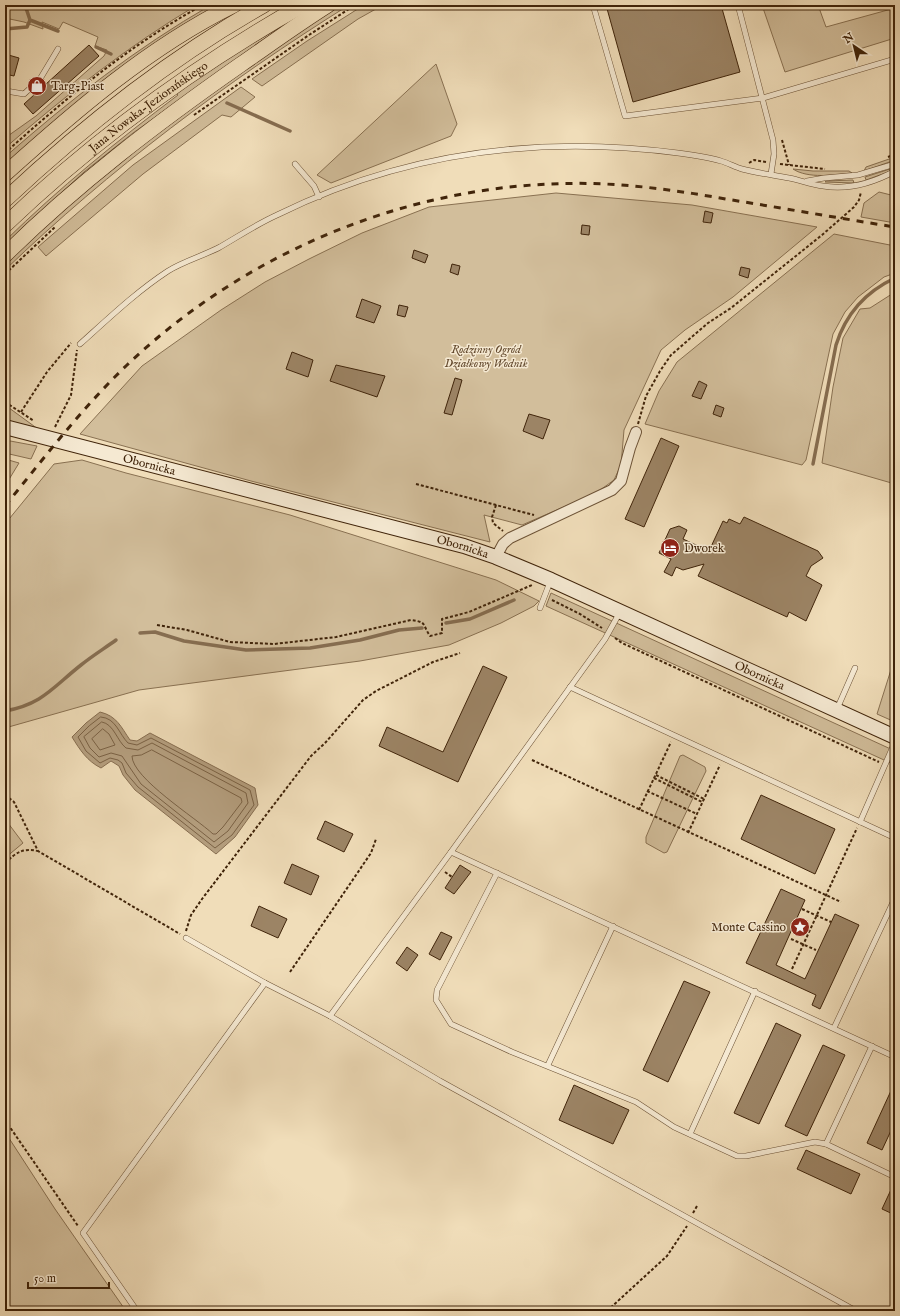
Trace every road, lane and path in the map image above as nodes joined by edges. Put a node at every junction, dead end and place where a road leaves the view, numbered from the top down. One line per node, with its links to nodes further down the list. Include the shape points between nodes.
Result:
1 (234, 5): 23 (main road, via 155,53 110,85 58,126)
2 (264, 5): 28 (main road, Jana Nowaka-Jeziorańskiego, via 184,56 124,99 71,140)
3 (303, 5): 29 (main road, Jana Nowaka-Jeziorańskiego, via 202,67 145,107 64,171)
4 (328, 5): 31 (main road, via 126,148 58,205)
5 (356, 5): 12 (path)
6 (593, 5): 11 (lane, via 625,116)
7 (738, 5): 11 (lane)
8 (58, 49): 10 (lane, via 40,79 24,94)
9 (895, 59): 11 (lane)
10 (5, 92)
11 (763, 98): 17 (lane, via 773,140)
12 (188, 119)
13 (781, 138): 19 (path)
14 (895, 154): 15 (path)
15 (882, 160)
16 (295, 164): 27 (lane)
17 (773, 164): 19 (path); 20 (path, via 754,160); 24 (lane)
18 (895, 164): 25 (lane, via 858,175)
19 (789, 165): 21 (path)
20 (742, 169): 24 (lane); 27 (lane, via 707,158 614,146 527,147 487,151 401,168)
21 (830, 169)
22 (895, 171): 26 (lane, via 880,180)
23 (5, 174)
24 (771, 174): 25 (lane)
25 (806, 182): 26 (lane, via 840,187)
26 (860, 185): 40 (path, via 859,200 837,222 731,308 696,332 671,355 646,396)
27 (319, 196): 34 (lane, via 276,215 220,247 170,270 127,301)
28 (5, 200)
29 (5, 225)
30 (55, 227): 32 (path)
31 (5, 256)
32 (5, 274)
33 (71, 344): 37 (path, via 47,372)
34 (80, 344)
35 (77, 349): 41 (path, via 71,395)
36 (5, 402): 37 (path)
37 (21, 412): 38 (path)
38 (35, 422)
39 (5, 427): 41 (main road, Obornicka)
40 (636, 432): 45 (street, via 621,481 612,490)
41 (52, 438): 46 (main road, Obornicka, via 464,546)
42 (416, 484): 43 (path)
43 (496, 504): 44 (path); 45 (path, via 493,523)
44 (534, 514)
45 (510, 538): 46 (street, via 503,544)
46 (496, 557): 47 (main road, Obornicka)
47 (551, 580): 49 (lane); 51 (main road, Obornicka)
48 (529, 587): 52 (path, via 469,612 442,619 442,633 430,636 425,624 411,620 336,637 274,644 249,644)
49 (545, 597): 50 (lane); 53 (path, via 580,614)
50 (540, 608)
51 (620, 611): 53 (lane); 57 (main road, Obornicka)
52 (157, 625)
53 (609, 633): 56 (lane); 63 (path, via 622,642)
54 (460, 653): 87 (path, via 433,662 363,700 311,756 206,893 186,926)
55 (855, 668): 57 (lane)
56 (570, 687): 58 (lane); 77 (lane)
57 (836, 710): 59 (main road, Obornicka)
58 (674, 735): 61 (lane); 64 (path)
59 (895, 737)
60 (895, 742): 63 (lane)
61 (723, 758): 68 (path); 72 (lane)
62 (532, 760): 70 (path)
63 (885, 764): 72 (lane)
64 (656, 775): 65 (path); 68 (path)
65 (654, 778): 66 (path); 69 (path)
66 (647, 791): 70 (path); 71 (path)
67 (5, 794): 76 (path, via 14,802)
68 (704, 799): 69 (path)
69 (702, 802): 71 (path)
70 (639, 810): 73 (path)
71 (697, 814): 73 (path)
72 (860, 822): 74 (lane); 80 (path)
73 (688, 832): 80 (path)
74 (895, 838)
75 (376, 839): 92 (path, via 371,853)
76 (38, 851): 78 (path, via 26,849); 87 (path)
77 (451, 852): 79 (lane); 95 (lane)
78 (5, 863)
79 (497, 873): 86 (lane); 99 (lane, via 437,990 436,1000 451,1024)
80 (826, 895): 82 (path); 84 (path)
81 (895, 898): 96 (lane)
82 (841, 902)
83 (802, 909): 84 (path)
84 (816, 915): 85 (path); 89 (path)
85 (831, 922)
86 (613, 926): 94 (lane); 99 (lane)
87 (186, 938): 93 (lane)
88 (791, 939): 89 (path)
89 (803, 944): 90 (path); 91 (path)
90 (816, 950)
91 (792, 969)
92 (290, 972)
93 (265, 983): 95 (lane); 106 (lane)
94 (755, 991): 96 (lane); 101 (lane)
95 (330, 1016): 105 (lane, via 440,1081)
96 (834, 1028): 97 (lane)
97 (872, 1046): 98 (lane); 102 (lane)
98 (895, 1057)
99 (548, 1065): 101 (lane, via 636,1102 662,1120)
100 (5, 1120): 106 (path)
101 (690, 1134): 102 (lane, via 737,1156 803,1143)
102 (826, 1144): 103 (lane)
103 (895, 1177)
104 (697, 1206): 105 (path)
105 (690, 1220): 108 (path, via 667,1256); 109 (lane)
106 (83, 1233): 107 (lane)
107 (137, 1311)
108 (608, 1311)
109 (856, 1311)

